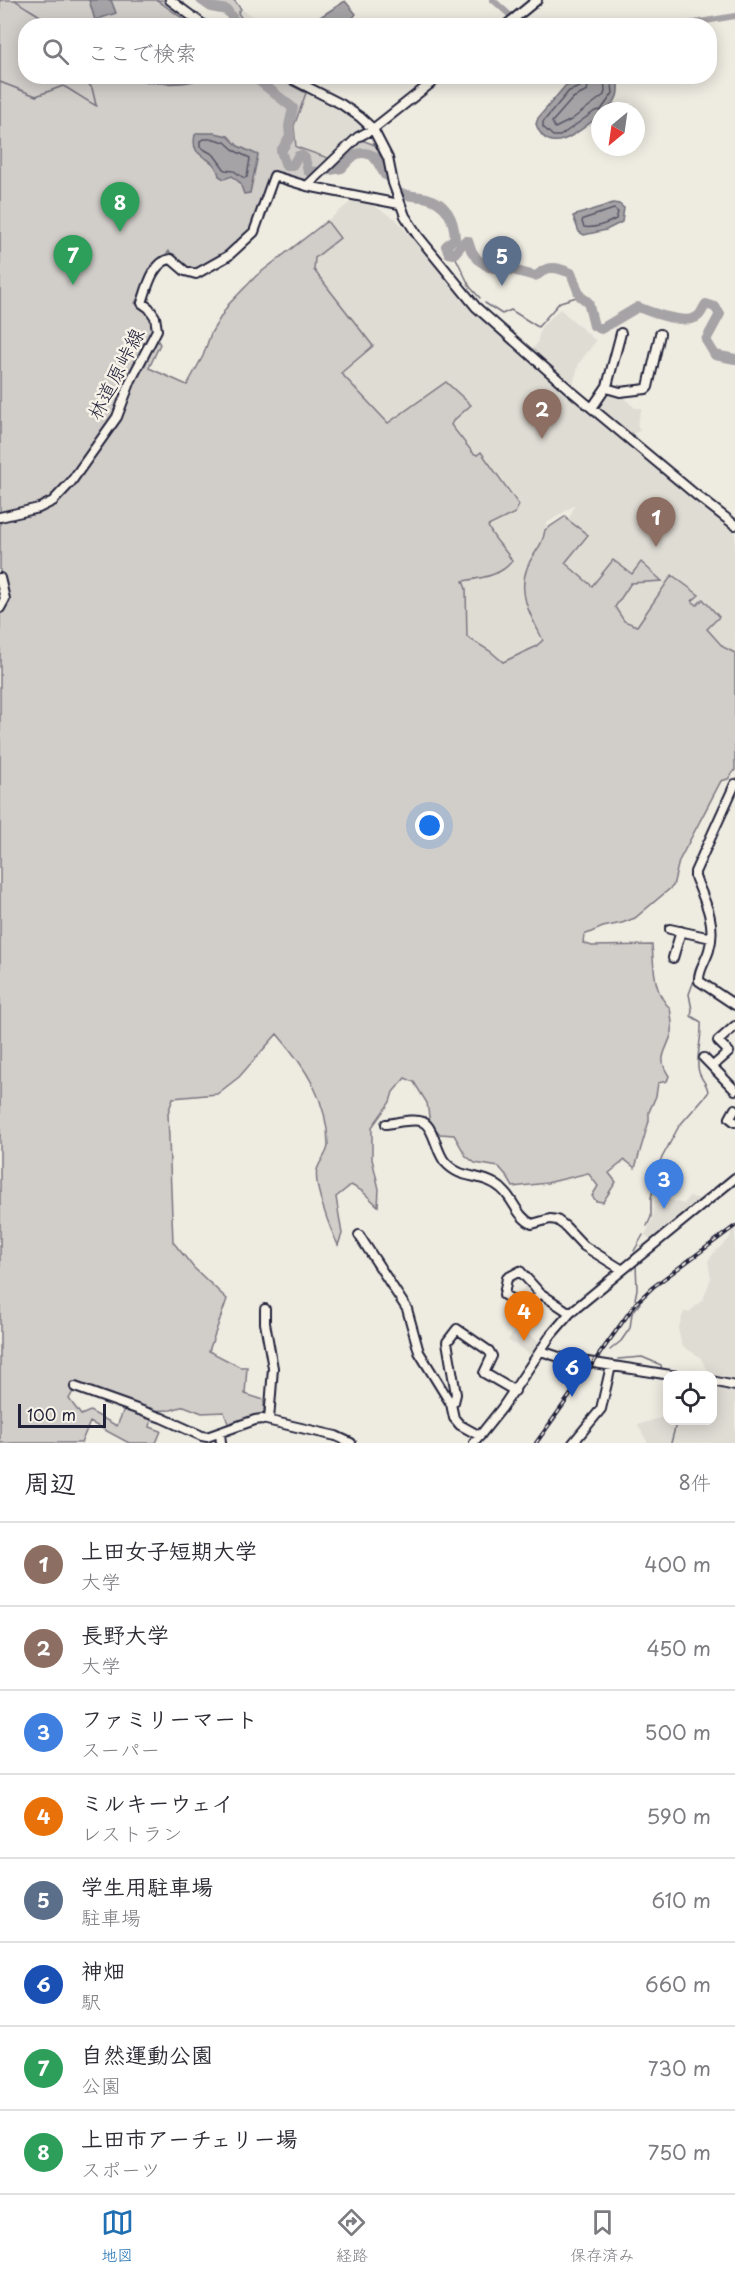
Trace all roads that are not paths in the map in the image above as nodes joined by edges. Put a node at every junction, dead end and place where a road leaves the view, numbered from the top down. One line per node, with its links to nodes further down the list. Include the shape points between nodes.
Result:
1 (170, 0): 3 (street)
2 (537, 0): 4 (street)
3 (194, 18)
4 (515, 18)
5 (302, 84): 7 (street, via 341,104)
6 (430, 84): 7 (street)
7 (373, 129): 8 (street, via 358,137); 9 (street, via 388,158)
8 (307, 186): 9 (street); 14 (street, 林道原峠線, via 274,176 258,225 250,237 228,256 196,274 190,274 171,259 163,261 150,278 142,303 155,317 157,330 117,417 71,482 52,501)
9 (399, 204): 13 (street, via 418,236 476,307)
10 (621, 333): 12 (street)
11 (660, 334): 12 (street, via 646,389 620,392)
12 (606, 388): 13 (street)
13 (592, 408): 15 (street)
14 (0, 517)
15 (735, 525)
16 (0, 578): 17 (street, via 5,599)
17 (0, 608)
18 (735, 784): 21 (street, via 695,872 710,915)
19 (670, 929): 20 (street)
20 (681, 931): 21 (street); 22 (street)
21 (711, 938): 23 (street, via 699,981)
22 (673, 958)
23 (735, 1005)
24 (735, 1026): 26 (street, via 718,1041 729,1052)
25 (704, 1058): 26 (street)
26 (713, 1066): 27 (street)
27 (735, 1090)
28 (735, 1109): 29 (street, via 730,1118)
29 (735, 1122)
30 (386, 1124): 33 (street, via 425,1123 441,1157 459,1174 494,1183 512,1199 524,1220 532,1224 557,1220 584,1246)
31 (735, 1178): 33 (street)
32 (359, 1235): 44 (street, via 407,1309 419,1353)
33 (621, 1269): 36 (street)
34 (540, 1293): 34 (street, via 520,1271 507,1278 504,1295 527,1308); 36 (street)
35 (265, 1309): 45 (street, via 273,1368)
36 (570, 1312): 37 (street)
37 (541, 1351): 38 (street); 43 (street)
38 (611, 1366): 39 (street); 50 (street, via 601,1409)
39 (663, 1374)
40 (717, 1382): 41 (street)
41 (735, 1386)
42 (75, 1388): 46 (street, via 202,1436)
43 (514, 1391): 44 (street, via 484,1373 492,1356 489,1351 457,1329 447,1342 456,1394); 47 (street)
44 (451, 1404): 47 (street, via 457,1421)
45 (269, 1420): 46 (street, via 255,1420); 49 (street)
46 (220, 1433): 48 (street)
47 (477, 1440)
48 (221, 1443)
49 (351, 1443)
50 (573, 1443)

